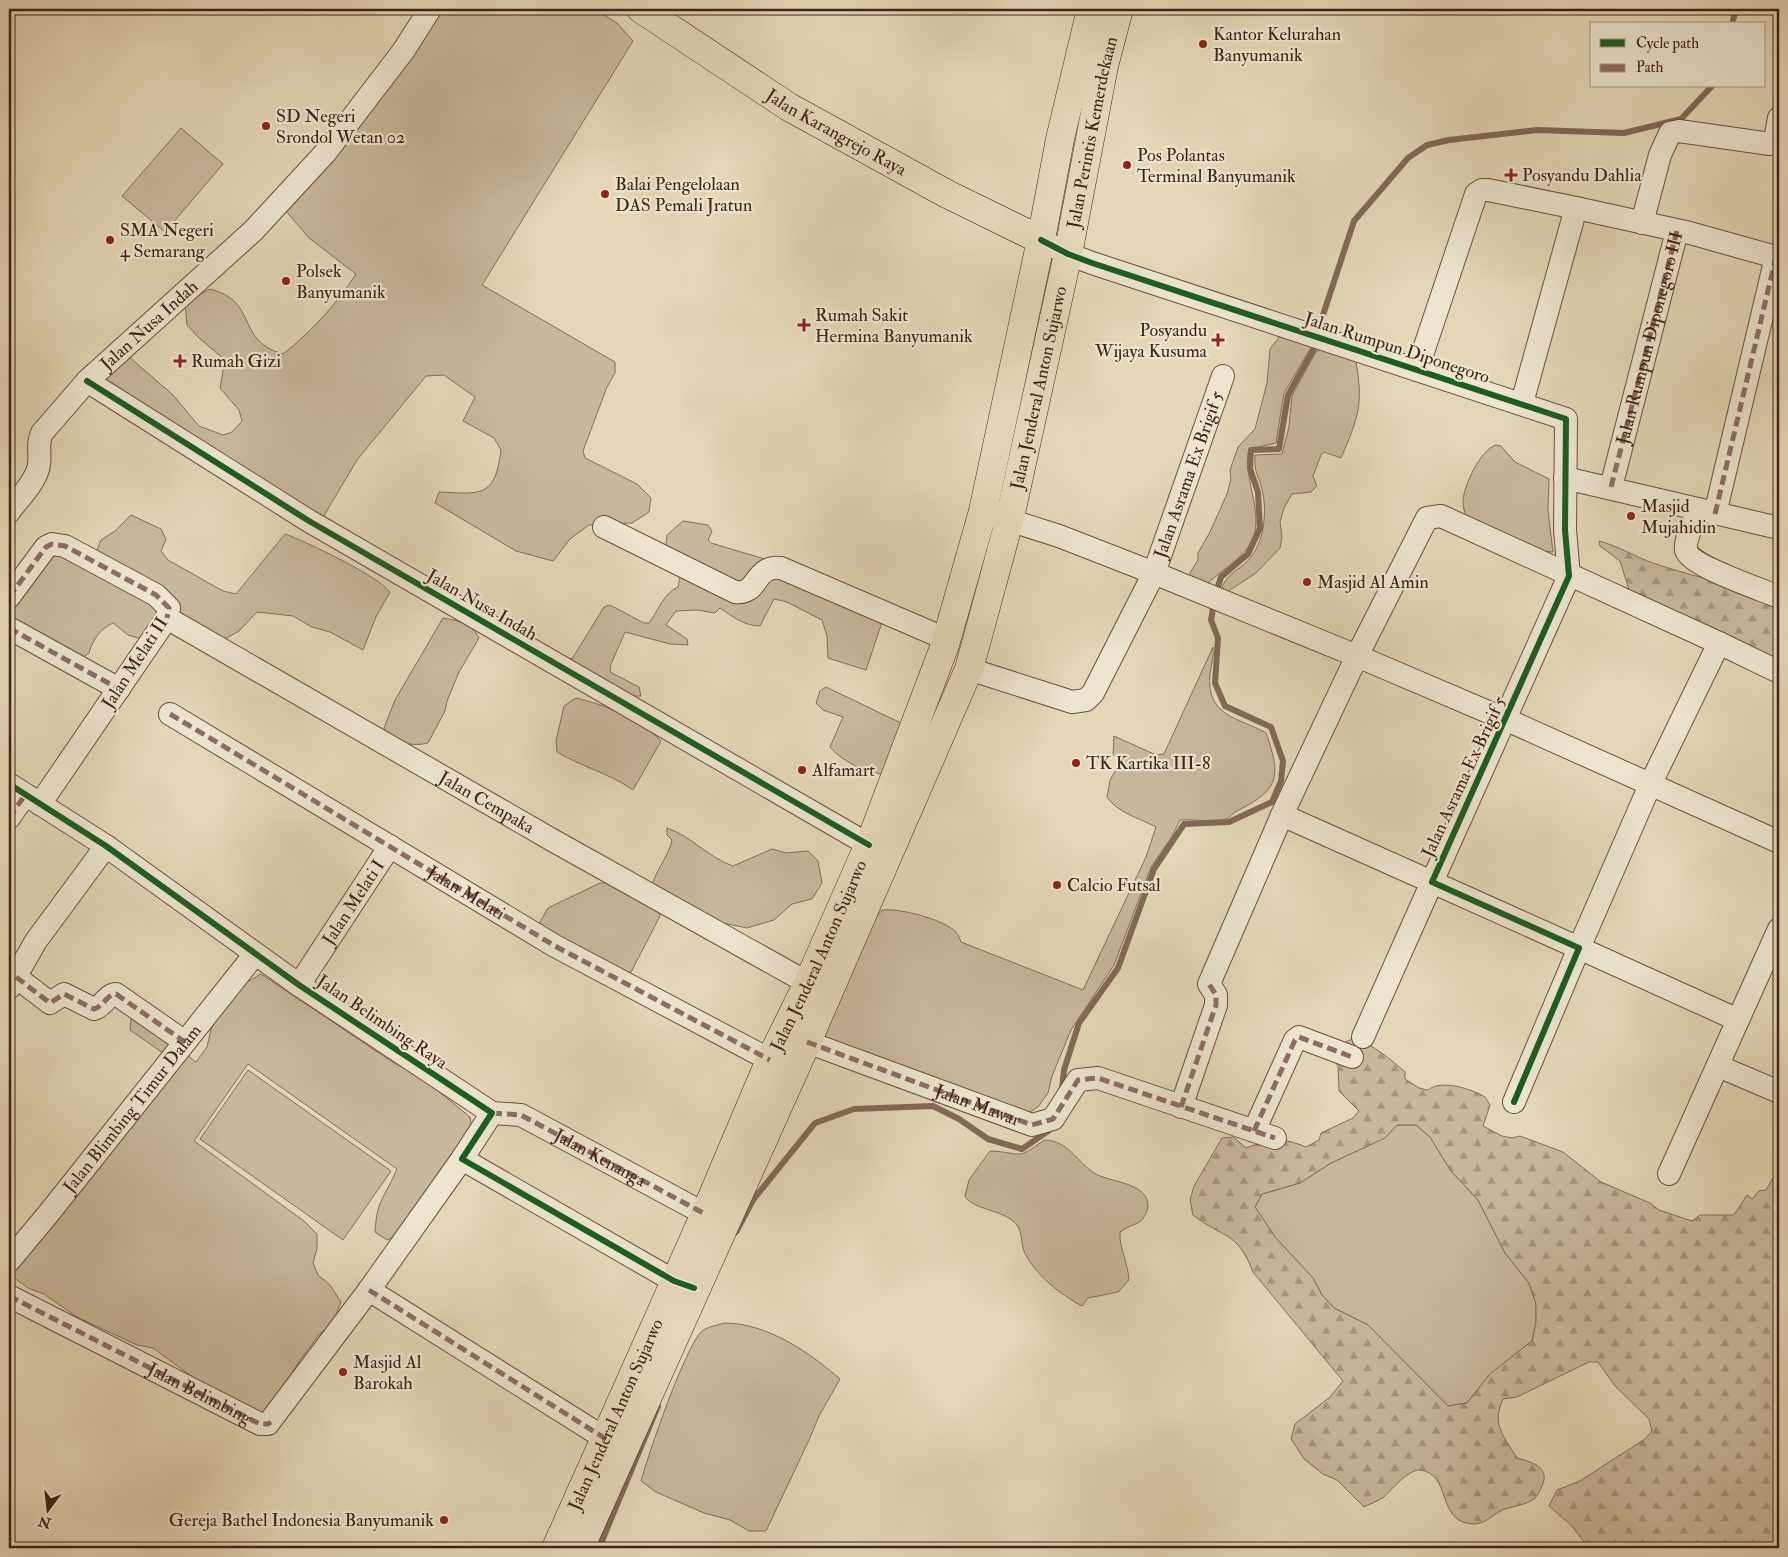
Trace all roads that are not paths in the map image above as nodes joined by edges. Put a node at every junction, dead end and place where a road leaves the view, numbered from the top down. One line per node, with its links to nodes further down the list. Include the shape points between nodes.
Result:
1 (430, 9): 14 (street, Jalan Nusa Indah, via 404,50 326,152 253,231)
2 (641, 9): 9 (main road, Jalan Karangrejo Raya, via 789,107)
3 (1091, 9): 9 (main road, Jalan Perintis Kemerdekaan, via 1060,139)
4 (1119, 9): 10 (main road, Jalan Perintis Kemerdekaan, via 1104,66)
5 (1779, 118): 7 (street, via 1775,140 1770,144 1680,131 1670,133 1660,155)
6 (1576, 208): 7 (street); 12 (street, via 1488,190 1476,194); 15 (street)
7 (1642, 223): 8 (street)
8 (1677, 231): 11 (street, Jalan Rumpun Diponegoro III); 17 (street, Jalan Rumpun Diponegoro III)
9 (1040, 245): 10 (street, Jalan Rumpun Diponegoro); 18 (main road, Jalan Jenderal Anton Sujarwo)
10 (1068, 254): 12 (street, Jalan Rumpun Diponegoro); 21 (main road, Jalan Jenderal Anton Sujarwo)
11 (1778, 257): 20 (street)
12 (1417, 370): 15 (street, Jalan Rumpun Diponegoro)
13 (1223, 376): 24 (street, Jalan Asrama Ex Brigif 5)
14 (86, 381): 19 (street, via 42,433 38,442 37,472); 43 (street, Jalan Nusa Indah, via 334,535)
15 (1522, 404): 16 (street, Jalan Rumpun Diponegoro, via 1566,419)
16 (1565, 478): 17 (street); 25 (street, Jalan Rumpun Diponegoro, via 1566,553)
17 (1611, 487): 20 (street)
18 (983, 511): 21 (street); 30 (main road, Jalan Jenderal Anton Sujarwo)
19 (9, 512)
20 (1707, 512): 23 (street); 27 (street, via 1686,548 1688,554 1699,563)
21 (1010, 522): 24 (street, Jalan Asrama Ex Brigif 5, via 1058,536); 33 (main road, Jalan Jenderal Anton Sujarwo)
22 (604, 527): 30 (street, via 735,592 749,591 763,570 781,568)
23 (1779, 528)
24 (1154, 573): 32 (street, Jalan Asrama Ex Brigif 5); 33 (street, Jalan Asrama Ex Brigif 5, via 1094,693 1086,700 1072,702)
25 (1570, 576): 31 (street); 32 (street, via 1441,516 1427,518); 37 (street, Jalan Asrama Ex Brigif 5)
26 (9, 597): 28 (street, Jalan Melati II, via 46,547 52,544 65,546 156,595 169,608)
27 (1779, 597)
28 (167, 618): 35 (street, Jalan Melati II); 52 (street, Jalan Cempaka)
29 (9, 628): 35 (street)
30 (946, 639): 43 (main road, Jalan Jenderal Anton Sujarwo)
31 (1719, 643): 34 (street); 38 (street)
32 (1357, 656): 37 (street, Jalan Asrama Ex Brigif 5); 40 (street)
33 (969, 669): 57 (main road, Jalan Jenderal Anton Sujarwo)
34 (1779, 672)
35 (119, 689): 39 (street, Jalan Melati II)
36 (170, 714): 45 (street, Jalan Melati)
37 (1507, 720): 38 (street, Jalan Asrama Ex Brigif 5); 46 (street, Jalan Asrama Ex Brigif 5)
38 (1650, 785): 42 (street, Jalan Asrama Ex Brigif 5); 48 (street)
39 (25, 794): 41 (street, Jalan Melati II); 44 (street, Jalan Belimbing Raya)
40 (1282, 816): 46 (street, Jalan Asrama Ex Brigif 5); 63 (street, via 1209,984 1216,995 1216,1005)
41 (9, 818)
42 (1779, 842)
43 (868, 845): 52 (main road, Jalan Jenderal Anton Sujarwo)
44 (106, 846): 49 (street, Jalan Belimbing Raya); 51 (street, via 36,941)
45 (390, 846): 53 (street, Jalan Melati I); 59 (street, Jalan Melati, via 555,946)
46 (1432, 882): 48 (street, Jalan Asrama Ex Brigif 5); 55 (street, Jalan Asrama Ex Brigif 5)
47 (1779, 929): 50 (street)
48 (1579, 948): 54 (street, Jalan Asrama Ex Brigif 5); 62 (street)
49 (255, 954): 53 (street, Jalan Belimbing Raya); 56 (street, Jalan Blimbing Timur Dalam)
50 (1771, 970): 54 (street)
51 (13, 982): 56 (street, via 50,1003 64,994 94,1009 116,994)
52 (808, 983): 59 (main road, Jalan Jenderal Anton Sujarwo)
53 (299, 985): 64 (street, Jalan Belimbing Raya)
54 (1738, 1020): 60 (street)
55 (1363, 1037)
56 (185, 1042): 68 (street, Jalan Blimbing Timur Dalam)
57 (807, 1042): 63 (street, Jalan Mawar, via 1032,1125 1058,1110 1078,1080 1098,1078); 69 (main road, Jalan Jenderal Anton Sujarwo)
58 (1352, 1057): 63 (street, Jalan Mawar, via 1299,1037 1295,1040 1264,1135)
59 (770, 1060): 67 (main road, Jalan Jenderal Anton Sujarwo)
60 (1718, 1066): 61 (street); 66 (street)
61 (1779, 1092)
62 (1514, 1102)
63 (1181, 1107)
64 (492, 1113): 65 (street); 67 (street, Jalan Kenanga, via 521,1115)
65 (462, 1159): 69 (street); 70 (street, Jalan Belimbing)
66 (1669, 1174)
67 (705, 1214): 69 (main road, Jalan Jenderal Anton Sujarwo)
68 (9, 1261)
69 (684, 1285): 72 (main road, Jalan Jenderal Anton Sujarwo); 74 (main road, Jalan Jenderal Anton Sujarwo)
70 (370, 1290): 71 (street, Jalan Belimbing, via 271,1422 264,1424); 72 (street)
71 (9, 1296)
72 (606, 1438): 73 (main road, Jalan Jenderal Anton Sujarwo)
73 (556, 1548)
74 (580, 1548)

